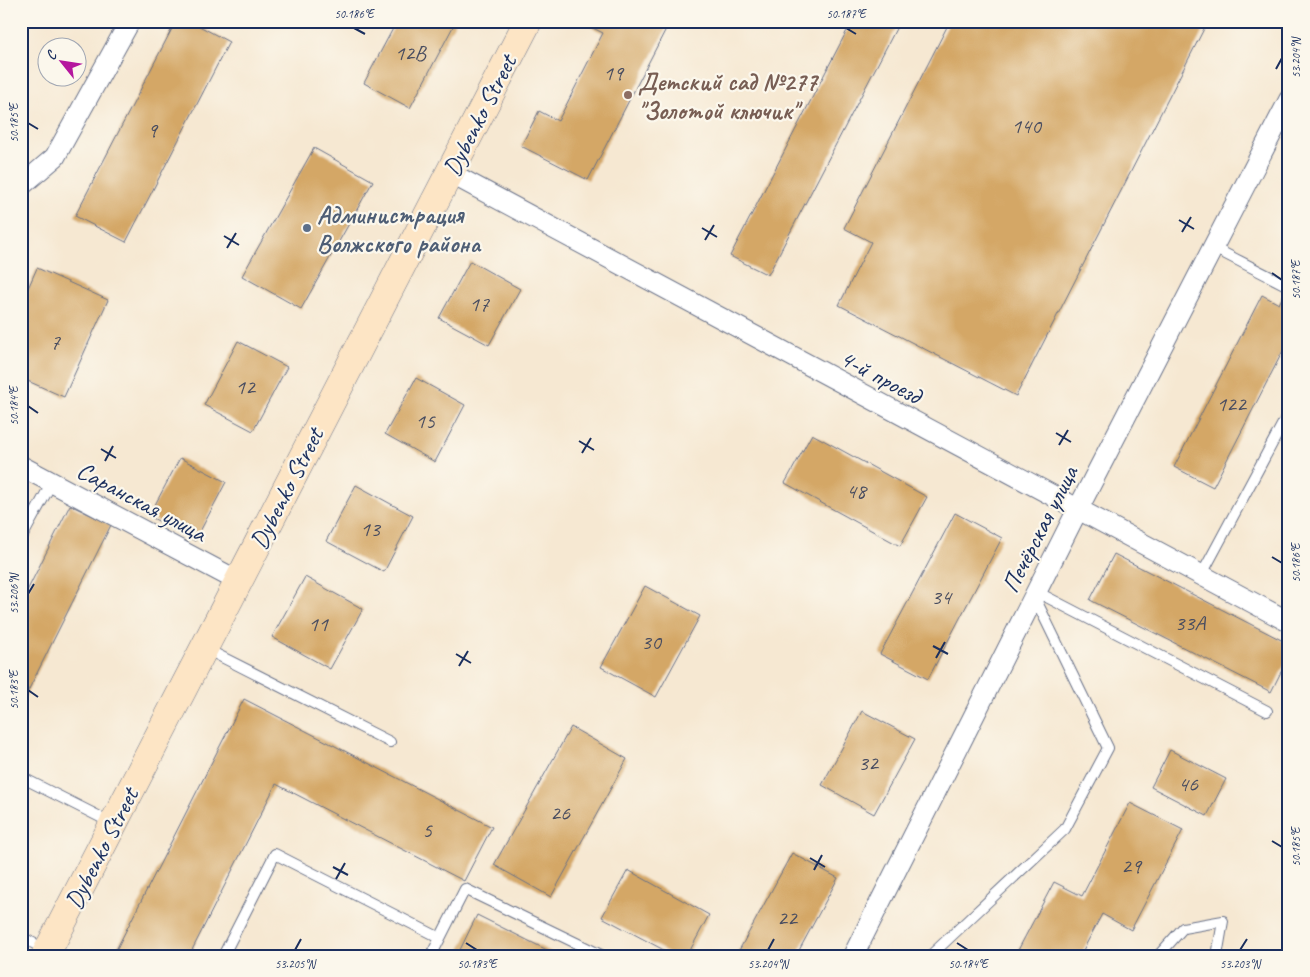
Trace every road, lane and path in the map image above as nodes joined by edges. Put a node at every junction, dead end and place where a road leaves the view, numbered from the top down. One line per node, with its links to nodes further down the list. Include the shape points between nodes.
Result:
1 (130, 21): 5 (street, via 55,157)
2 (528, 21): 4 (main road, Dybenko Street)
3 (1289, 100): 6 (street, Печёрская улица)
4 (450, 173): 11 (street, 4-й проезд); 14 (main road, Dybenko Street)
5 (21, 186)
6 (1212, 247): 7 (lane); 11 (street, Печёрская улица)
7 (1288, 286)
8 (1289, 412): 13 (lane)
9 (21, 466): 10 (street, Саранская улица)
10 (52, 482): 12 (lane); 14 (street, Саранская улица)
11 (1077, 511): 13 (street, 4-й проезд); 15 (street, Печёрская улица)
12 (21, 539)
13 (1201, 576): 16 (street, 4-й проезд)
14 (238, 581): 17 (main road, Dybenko Street)
15 (1036, 594): 18 (lane); 28 (street, Печёрская улица); 29 (lane, via 1108,748 1065,829)
16 (1289, 622)
17 (204, 648): 19 (lane); 21 (main road, Dybenko Street)
18 (1268, 711)
19 (390, 742)
20 (21, 778): 21 (lane)
21 (113, 824): 24 (main road, Dybenko Street)
22 (21, 937): 24 (lane)
23 (440, 938): 25 (lane, via 275,854); 26 (lane); 27 (lane, via 464,889)
24 (46, 953)
25 (223, 956)
26 (432, 956)
27 (603, 956)
28 (853, 956)
29 (930, 956)
30 (1158, 956): 31 (lane, via 1183,928 1222,921)
31 (1217, 956)

